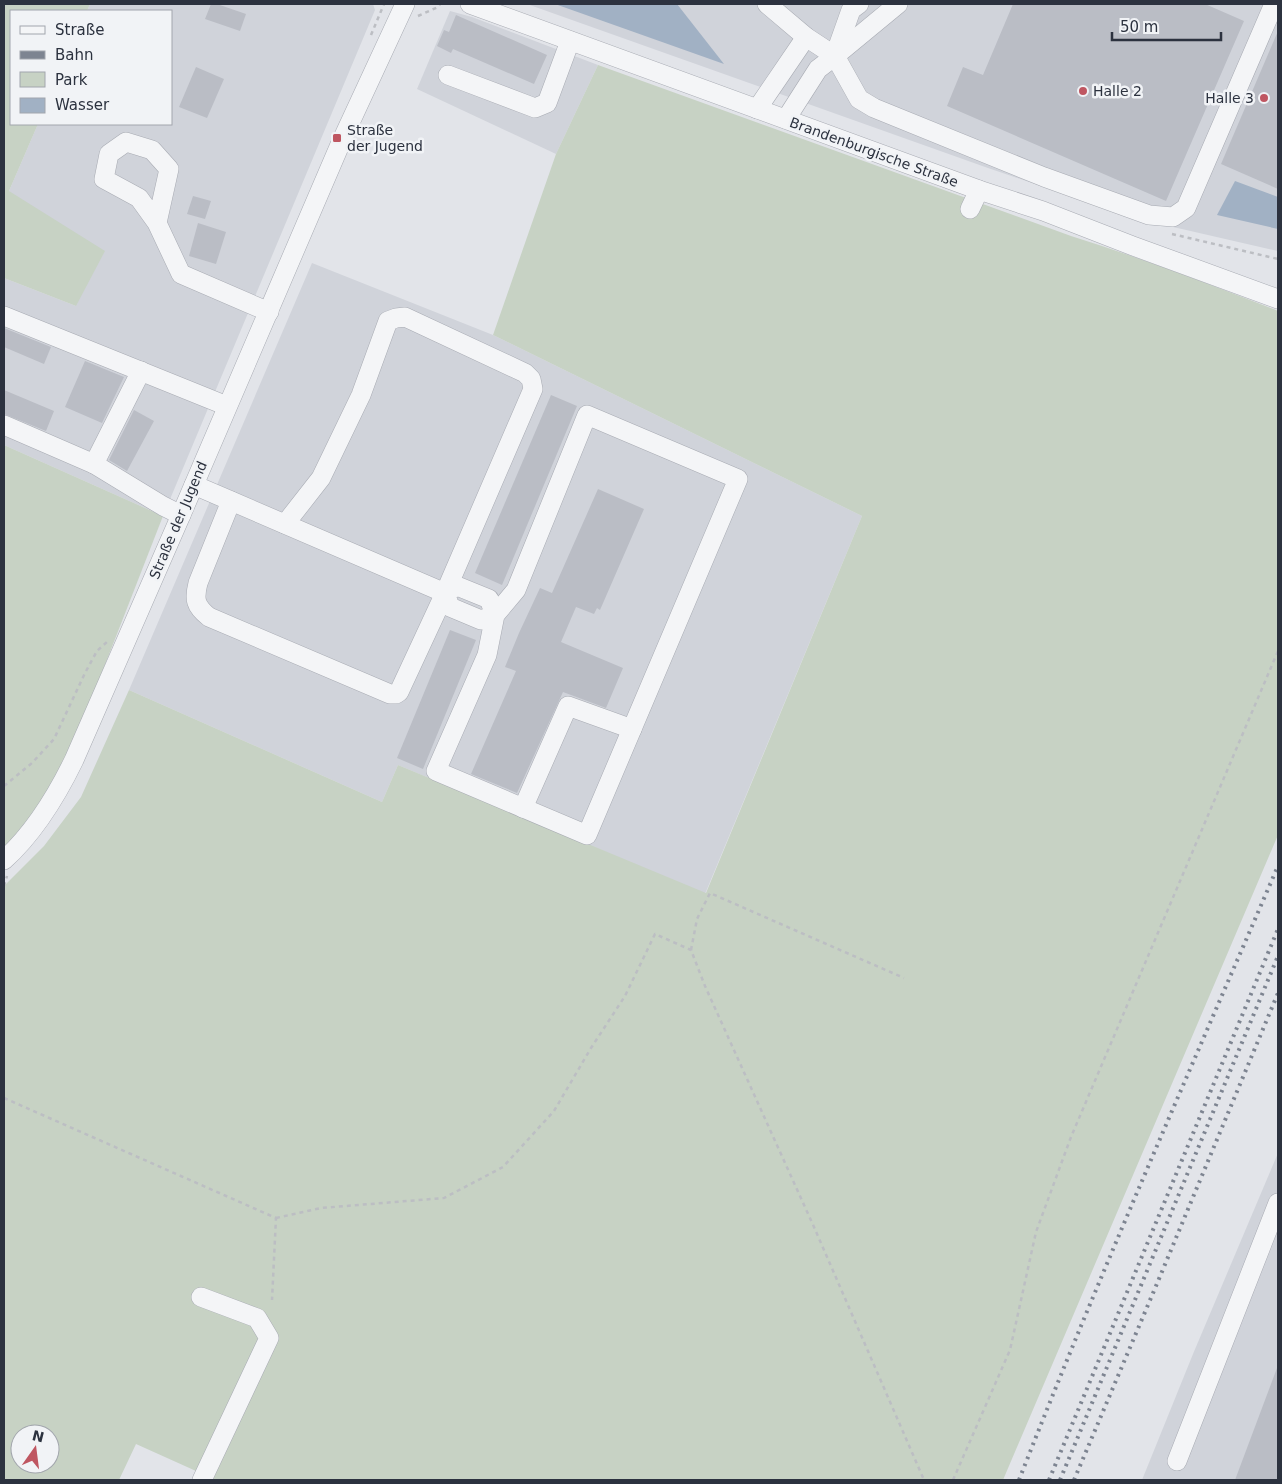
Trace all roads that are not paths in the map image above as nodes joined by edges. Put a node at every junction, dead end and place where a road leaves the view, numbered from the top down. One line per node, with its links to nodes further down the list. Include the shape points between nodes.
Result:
1 (405, 4): 17 (street, Straße der Jugend)
2 (470, 4): 8 (street, Brandenburgische Straße)
3 (767, 4): 7 (street)
4 (859, 4): 9 (street, via 851,10)
5 (898, 4): 9 (street)
6 (1274, 4): 9 (street, via 1186,208 1173,217 1149,214 1044,177 874,108 859,99)
7 (806, 37): 9 (street); 11 (street)
8 (570, 41): 10 (street, via 547,103 535,108); 11 (street, Brandenburgische Straße)
9 (835, 56): 12 (street, via 818,69)
10 (448, 75)
11 (757, 109): 12 (street, Brandenburgische Straße)
12 (786, 120): 13 (street, Brandenburgische Straße)
13 (979, 190): 14 (street); 16 (street, Brandenburgische Straße)
14 (970, 209)
15 (157, 223): 17 (street, via 181,274)
16 (1278, 300)
17 (269, 312): 20 (street, Straße der Jugend)
18 (4, 316): 19 (street)
19 (141, 371): 20 (street); 22 (street)
20 (227, 406): 23 (street, Straße der Jugend)
21 (4, 426): 22 (street)
22 (94, 464): 25 (street)
23 (194, 485): 24 (street); 25 (street, Straße der Jugend)
24 (231, 500): 26 (street); 27 (street, via 198,583 196,600 202,612 209,617 396,694)
25 (182, 515): 31 (street, Straße der Jugend, via 62,783)
26 (286, 524): 27 (street); 27 (street, via 321,478 361,395 388,321 405,317 525,373 531,379 533,389)
27 (445, 593): 28 (street, via 450,607 480,620)
28 (495, 615): 29 (street, via 516,590 587,415 738,478); 30 (street, via 487,655 436,771)
29 (632, 729): 30 (street, via 568,706); 30 (street, via 587,835)
30 (523, 808)
31 (6, 866)
32 (1278, 1203): 34 (street)
33 (201, 1297): 35 (street, via 257,1318 268,1338)
34 (1177, 1461)
35 (202, 1480)

